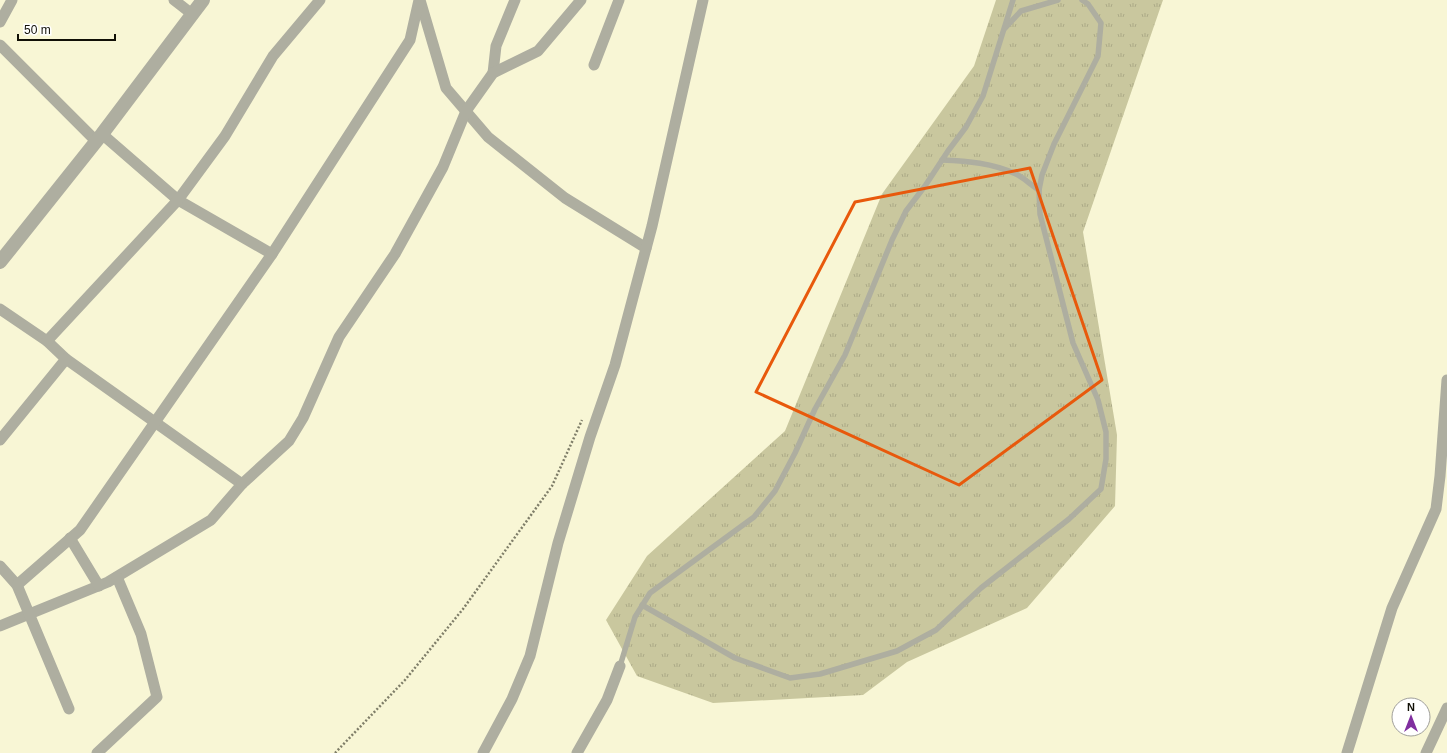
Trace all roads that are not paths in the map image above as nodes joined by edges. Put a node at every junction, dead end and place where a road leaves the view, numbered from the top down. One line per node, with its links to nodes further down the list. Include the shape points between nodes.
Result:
1 (12, 0): 14 (street)
2 (174, 0): 13 (street)
3 (203, 0): 13 (street)
4 (320, 0): 23 (street, via 273,56 225,136)
5 (420, 0): 19 (street, via 446,88); 25 (street, via 410,40)
6 (515, 0): 18 (street, via 496,46)
7 (581, 0): 18 (street, via 538,51)
8 (619, 0): 17 (street)
9 (703, 0): 24 (street)
10 (1013, 0): 15 (lane)
11 (1058, 0): 15 (lane, via 1021,11)
12 (1082, 0): 22 (lane, via 1088,4 1101,24 1098,56 1054,144)
13 (192, 14): 20 (street)
14 (0, 22)
15 (1003, 30): 21 (lane, via 983,96 966,127)
16 (0, 45): 20 (street)
17 (594, 65)
18 (493, 73): 19 (street)
19 (466, 111): 24 (street, via 488,137 565,198); 33 (street, via 443,167 395,254 339,337 303,418 289,441)
20 (99, 138): 23 (street); 26 (street)
21 (942, 160): 22 (lane, via 993,165 1017,175); 39 (lane, via 906,211 845,354 775,491 754,517 650,593)
22 (1039, 190): 39 (lane, via 1040,214 1072,343 1098,400 1106,432 1106,459 1101,489 1069,519 981,588 936,630 897,651 820,674 790,678 735,658)
23 (178, 200): 25 (street); 28 (street)
24 (646, 248): 46 (street, via 615,365 558,543 530,656 512,699)
25 (272, 254): 31 (street)
26 (0, 262)
27 (0, 309): 28 (street)
28 (47, 341): 29 (street)
29 (66, 359): 31 (street); 32 (street)
30 (1447, 380): 48 (street, via 1436,509 1392,608)
31 (155, 422): 33 (street); 34 (street, via 80,530)
32 (0, 440)
33 (242, 484): 36 (street, via 210,520)
34 (70, 538): 37 (street); 38 (street)
35 (0, 566): 37 (street)
36 (117, 577): 38 (street); 45 (street, via 141,634 157,697)
37 (17, 586): 40 (street)
38 (99, 586): 40 (street)
39 (642, 605): 42 (lane, via 635,617)
40 (30, 614): 41 (street); 44 (street)
41 (0, 626)
42 (620, 666): 47 (street, via 607,700)
43 (1447, 708): 49 (street)
44 (69, 709)
45 (97, 753)
46 (483, 753)
47 (577, 753)
48 (1347, 753)
49 (1426, 753)

